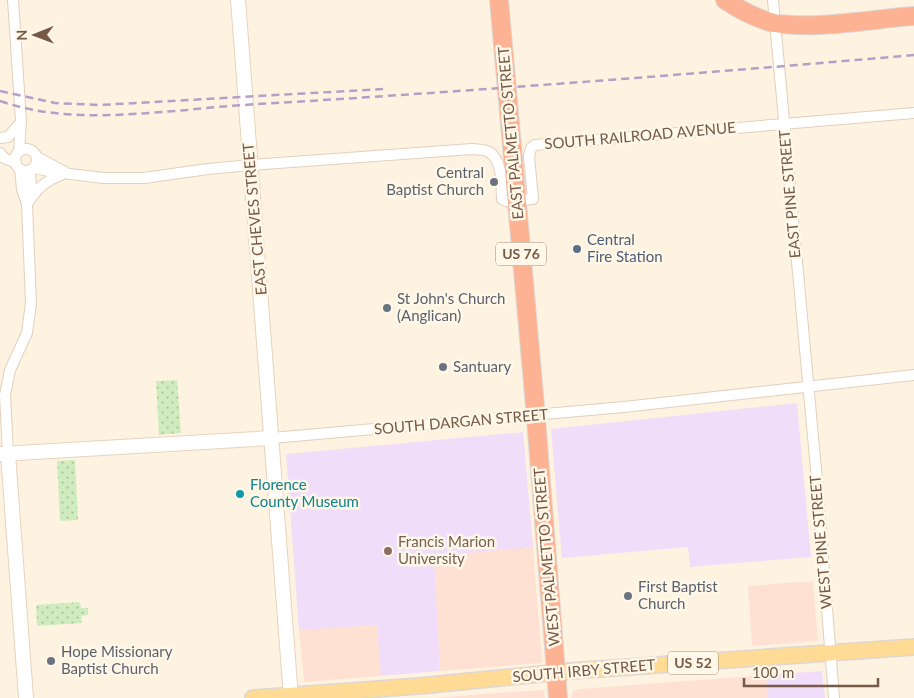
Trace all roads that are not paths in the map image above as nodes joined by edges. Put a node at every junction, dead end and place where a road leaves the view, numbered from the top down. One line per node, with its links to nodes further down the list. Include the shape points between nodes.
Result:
1 (13, 0): 9 (street)
2 (238, 0): 15 (main road, EAST CHEVES STREET)
3 (499, 0): 17 (highway, EAST PALMETTO STREET / US 76)
4 (725, 0): 7 (highway, via 747,13)
5 (773, 0): 7 (street, EAST PINE STREET)
6 (914, 16): 7 (highway, via 820,24)
7 (775, 23): 10 (street, EAST PINE STREET)
8 (914, 113): 10 (street, SOUTH RAILROAD AVENUE)
9 (22, 121): 11 (street, via 8,136); 14 (street)
10 (783, 124): 17 (street, SOUTH RAILROAD AVENUE, via 535,145 529,156 533,199); 20 (street, EAST PINE STREET)
11 (0, 138)
12 (0, 149): 14 (street)
13 (0, 153): 14 (street, via 4,158)
14 (24, 160): 16 (street, via 53,172); 16 (street, via 37,163 37,157); 18 (street, via 30,188)
15 (250, 165): 16 (street, via 144,178 104,178); 17 (street, via 485,150 498,164 503,201); 23 (main road, EAST CHEVES STREET)
16 (66, 173): 18 (street, via 43,184)
17 (517, 200): 22 (highway, EAST PALMETTO STREET / US 76)
18 (27, 204): 21 (street, via 31,314 27,333)
19 (914, 375): 20 (street, SOUTH DARGAN STREET)
20 (807, 387): 22 (street, SOUTH DARGAN STREET); 26 (street, WEST PINE STREET)
21 (2, 395): 24 (street)
22 (536, 415): 23 (street, SOUTH DARGAN STREET); 27 (highway, WEST PALMETTO STREET / US 76)
23 (272, 438): 24 (main road, SOUTH DARGAN STREET); 28 (main road, EAST CHEVES STREET)
24 (4, 454): 29 (main road)
25 (914, 647): 26 (main road, SOUTH IRBY STREET / US 52)
26 (830, 653): 27 (main road, SOUTH IRBY STREET / US 52); 32 (street, WEST PINE STREET)
27 (556, 673): 28 (main road, SOUTH IRBY STREET / US 52); 31 (highway, WEST PALMETTO STREET / US 76)
28 (291, 696): 30 (main road, SOUTH IRBY STREET / US 52)
29 (26, 698)
30 (253, 698)
31 (558, 698)
32 (834, 698)

